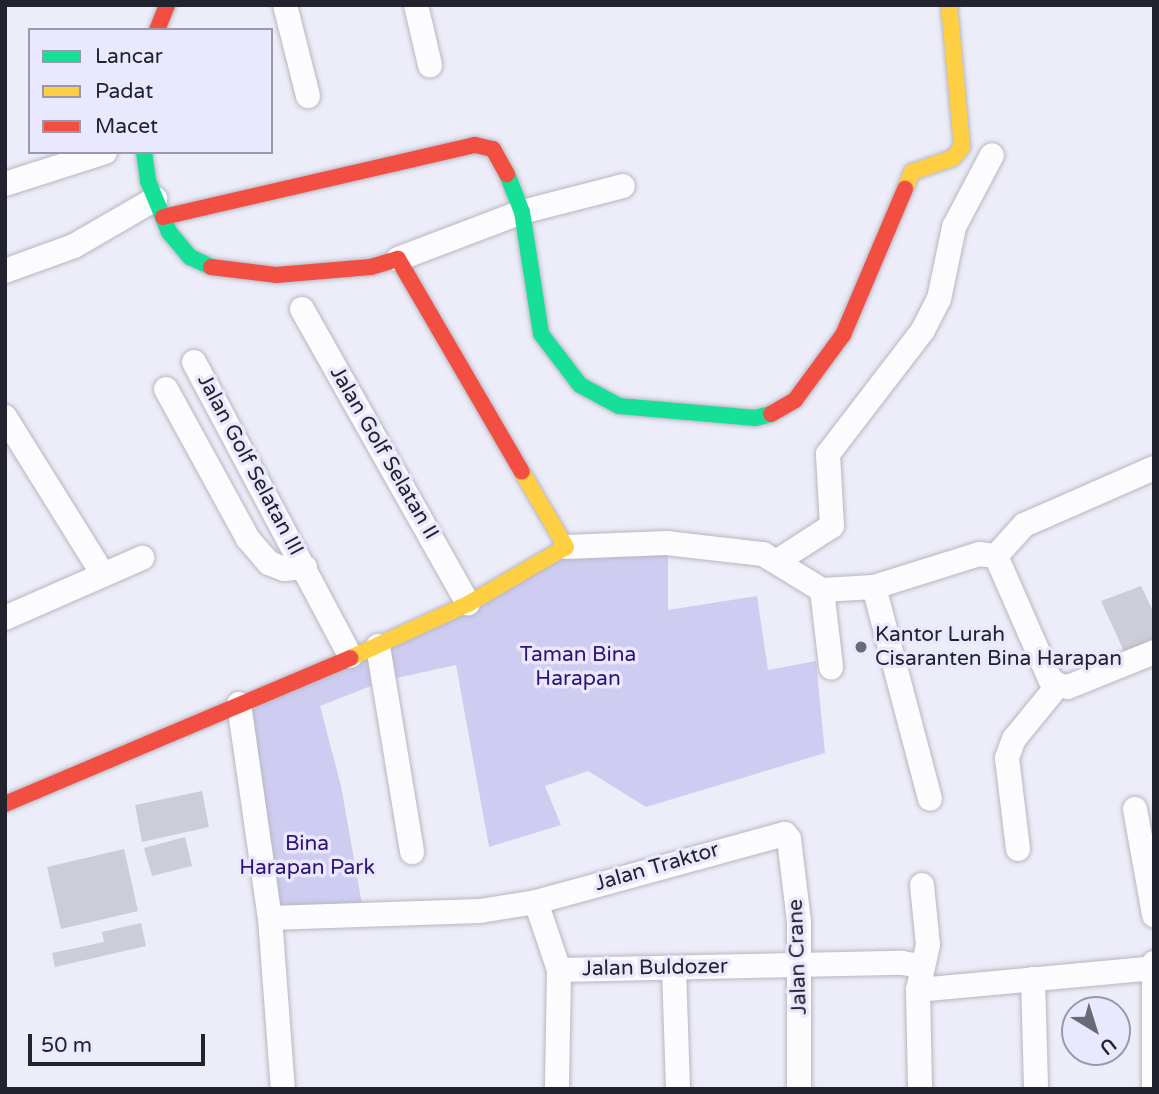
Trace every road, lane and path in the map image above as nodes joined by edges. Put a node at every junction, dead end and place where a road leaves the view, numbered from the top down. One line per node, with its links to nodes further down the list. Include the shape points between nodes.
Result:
1 (167, 5): 5 (street)
2 (285, 5): 7 (street)
3 (416, 5): 6 (street)
4 (949, 5): 14 (street, via 962,147 953,158 912,172 843,335 795,400 778,413 755,418 619,406 580,385 541,334)
5 (158, 28)
6 (430, 65)
7 (307, 96)
8 (99, 154): 11 (street)
9 (145, 154): 13 (street)
10 (992, 155): 27 (street, via 954,227 939,299 923,330 828,454 832,526)
11 (5, 184)
12 (623, 186): 14 (street)
13 (159, 208): 14 (street, via 475,145 493,149 503,163); 15 (street, via 190,257 220,271 276,275 371,267); 16 (street)
14 (522, 212): 15 (street)
15 (398, 259): 24 (street)
16 (5, 271)
17 (302, 309): 32 (street, Jalan Golf Selatan II)
18 (194, 362): 21 (street, Jalan Golf Selatan III)
19 (166, 389): 23 (street, Jalan Golf Selatan III)
20 (5, 417): 29 (street)
21 (248, 459): 23 (street); 28 (street, Jalan Golf Selatan III)
22 (1154, 468): 25 (street, via 1024,525)
23 (214, 478): 28 (street, Jalan Golf Selatan III, via 248,539 269,563 284,569)
24 (566, 547): 27 (street, via 666,543 764,554); 32 (street)
25 (996, 556): 30 (street, via 979,555); 38 (street, via 1050,678)
26 (142, 558): 29 (street)
27 (779, 560): 31 (street)
28 (305, 567): 36 (street, Jalan Golf Selatan III)
29 (102, 573): 33 (street)
30 (874, 587): 31 (street); 40 (street)
31 (822, 590): 37 (street)
32 (467, 600): 34 (street)
33 (5, 618)
34 (378, 646): 36 (street); 45 (street)
35 (1154, 652): 38 (street, via 1068,687)
36 (351, 656): 39 (street)
37 (831, 667)
38 (1058, 685): 44 (street, via 1014,739 1007,758)
39 (239, 704): 41 (street); 49 (street)
40 (930, 799)
41 (5, 804)
42 (1135, 809): 48 (street)
43 (778, 833): 47 (street, Jalan Traktor); 51 (street, Jalan Crane, via 789,839)
44 (1018, 849)
45 (412, 852)
46 (922, 885): 52 (street, via 928,945)
47 (537, 902): 49 (street, via 480,911); 55 (street, Jalan Buldozer)
48 (1154, 915)
49 (270, 918): 59 (street)
50 (1154, 963): 54 (street)
51 (801, 964): 52 (street, Jalan Buldozer); 53 (street, Jalan Buldozer); 62 (street, Jalan Crane)
52 (922, 966): 57 (street)
53 (674, 968): 55 (street, Jalan Buldozer); 61 (street)
54 (1153, 968): 56 (street); 58 (street)
55 (559, 970): 60 (street)
56 (1033, 979): 57 (street); 64 (street)
57 (918, 990): 63 (street)
58 (1153, 1044): 65 (street)
59 (283, 1089)
60 (557, 1089)
61 (678, 1089)
62 (799, 1089)
63 (920, 1089)
64 (1036, 1089)
65 (1154, 1089)

